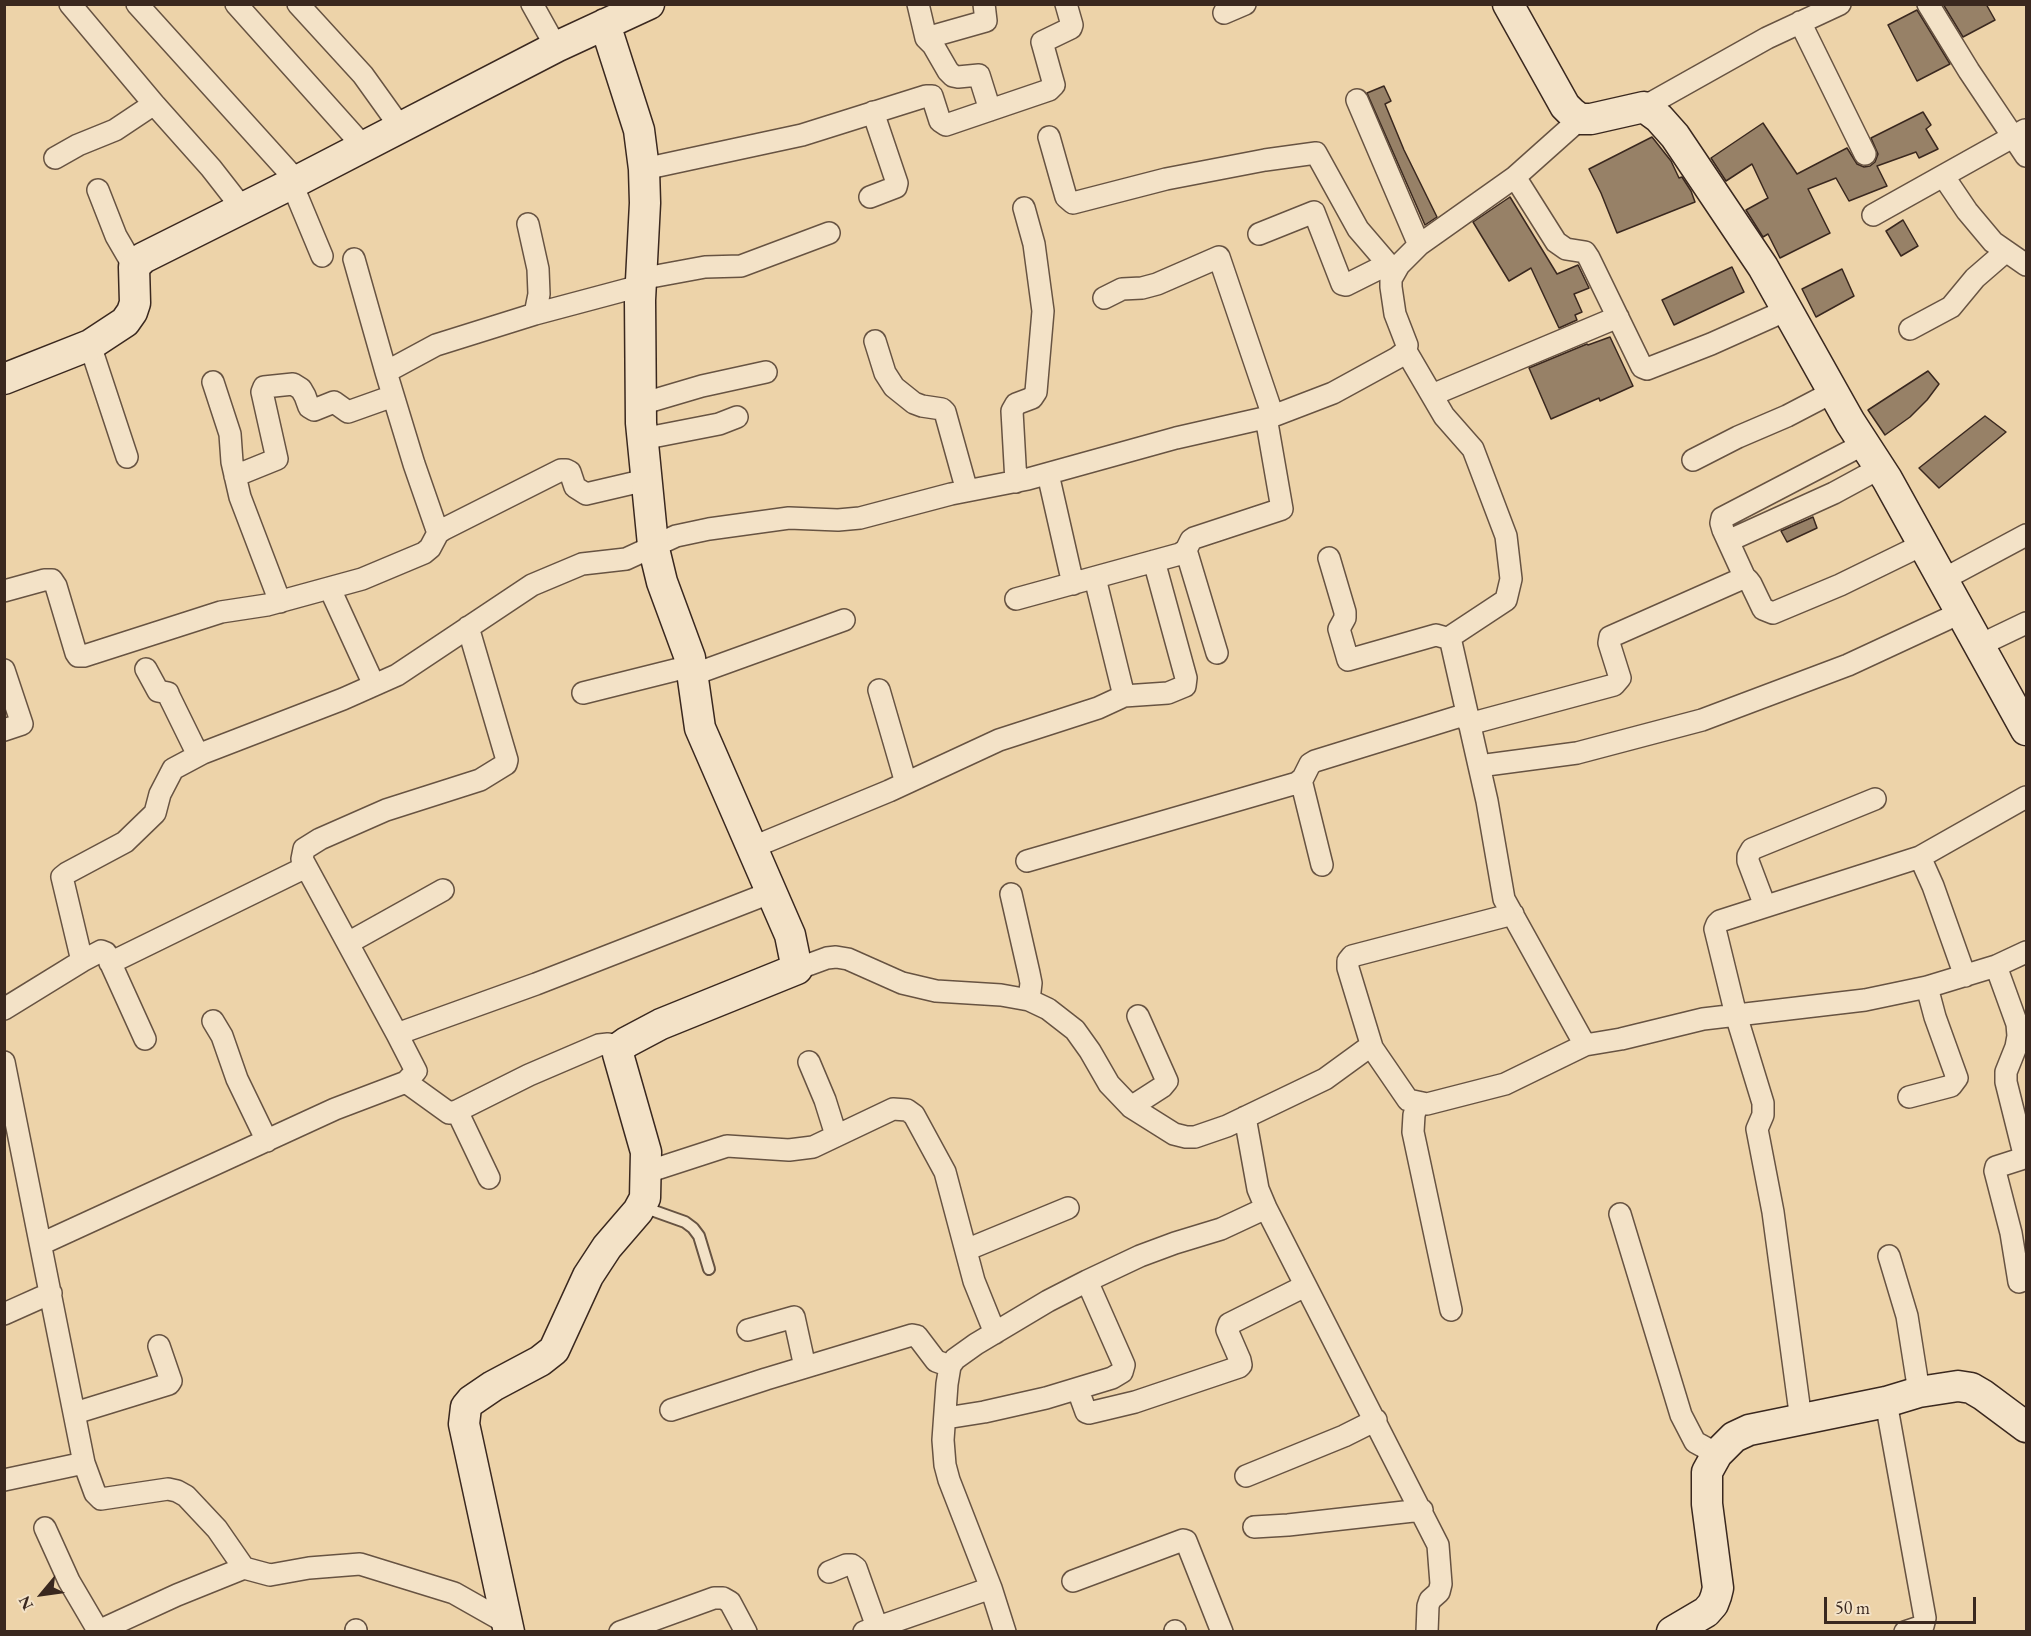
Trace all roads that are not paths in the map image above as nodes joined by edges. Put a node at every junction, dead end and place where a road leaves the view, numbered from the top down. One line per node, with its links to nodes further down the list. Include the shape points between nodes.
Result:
1 (70, 4): 20 (street)
2 (137, 4): 35 (street)
3 (236, 4): 28 (street)
4 (298, 4): 25 (street, via 363,75)
5 (532, 4): 18 (street)
6 (918, 4): 17 (street)
7 (984, 4): 17 (street, via 986,21)
8 (1066, 4): 22 (street, via 1071,28 1042,42 1054,86)
9 (1245, 4): 14 (street)
10 (1508, 4): 24 (street, via 1565,106)
11 (1840, 4): 15 (street)
12 (1928, 4): 26 (street, via 1969,71)
13 (643, 6): 16 (street)
14 (1224, 13)
15 (1800, 22): 21 (street); 29 (street)
16 (605, 24): 18 (street); 32 (street, via 639,130)
17 (926, 38): 22 (street, via 953,76 979,75)
18 (556, 47): 25 (street)
19 (1357, 100): 44 (street)
20 (154, 104): 31 (street, via 115,130); 39 (street)
21 (1644, 107): 24 (street); 53 (street, via 1659,118 1681,145 1763,267)
22 (990, 110): 23 (street, via 946,125 940,121 930,96)
23 (873, 112): 32 (street, via 772,142); 37 (street, via 897,183 896,187)
24 (1580, 119): 33 (street)
25 (400, 128): 28 (street)
26 (2020, 133): 30 (street); 34 (street)
27 (1049, 138): 50 (street, via 1066,197 1073,203 1166,179 1316,153 1358,229)
28 (363, 147): 35 (street)
29 (1865, 154)
30 (2026, 156)
31 (55, 158)
32 (644, 169): 51 (street)
33 (1515, 177): 44 (street); 55 (street, via 1556,242 1566,249 1585,252)
34 (1944, 177): 40 (street); 45 (street, via 1980,228)
35 (295, 183): 39 (street); 46 (street)
36 (98, 190): 49 (street, via 116,236)
37 (870, 197)
38 (1024, 208): 78 (street, via 1034,244 1042,311 1036,392 1032,398 1016,404 1012,411)
39 (243, 209): 49 (street, via 143,258)
40 (1873, 214)
41 (528, 224): 54 (street, via 538,269)
42 (829, 233): 51 (street, via 741,266 705,267)
43 (1259, 234): 50 (street, via 1314,212 1342,284)
44 (1419, 245): 50 (street)
45 (2005, 252): 48 (street); 56 (street, via 1980,272 1951,307)
46 (322, 256)
47 (354, 259): 60 (street)
48 (2026, 265)
49 (134, 267): 58 (street, via 132,312 125,322)
50 (1391, 268): 59 (street, via 1392,302)
51 (640, 283): 54 (street); 67 (street)
52 (1104, 298): 68 (street, via 1122,289 1157,284 1219,257)
53 (1787, 310): 55 (street, via 1647,369 1642,368); 64 (street)
54 (535, 314): 60 (street, via 436,345)
55 (1618, 317): 65 (street)
56 (1910, 328)
57 (875, 341): 79 (street, via 894,387 914,403 945,412)
58 (90, 345): 62 (street); 72 (street)
59 (1406, 351): 65 (street); 68 (street, via 1333,393)
60 (386, 372): 66 (street)
61 (766, 372): 67 (street)
62 (4, 379)
63 (213, 382): 76 (street, via 230,434)
64 (1833, 392): 71 (street); 73 (street)
65 (1432, 395): 100 (street, via 1444,416 1473,449 1506,536 1511,579 1506,600)
66 (393, 396): 76 (street, via 348,411 334,402 314,410 292,384 264,387 277,459); 80 (street)
67 (641, 404): 70 (street)
68 (1270, 416): 75 (street); 85 (street, via 1282,509 1194,538)
69 (737, 417): 70 (street)
70 (642, 439): 77 (street)
71 (1864, 444): 74 (street); 82 (street, via 1724,517 1721,523)
72 (127, 457)
73 (1693, 460)
74 (1880, 468): 82 (street); 83 (street)
75 (1048, 474): 78 (street); 91 (street)
76 (235, 476): 95 (street)
77 (646, 480): 80 (street, via 586,494 575,487 570,472 561,470); 84 (street)
78 (1016, 482): 79 (street)
79 (968, 491): 84 (street, via 860,518 778,519 694,531)
80 (438, 533): 92 (street, via 424,553)
81 (2026, 535): 90 (street)
82 (1728, 541): 89 (street)
83 (1924, 544): 89 (street, via 1773,613 1763,609); 90 (street)
84 (652, 545): 99 (street, via 626,559 582,564 532,585); 105 (street)
85 (1186, 550): 87 (street); 102 (street)
86 (1329, 558): 100 (street, via 1345,612 1339,629 1348,660 1436,635)
87 (1154, 561): 88 (street); 109 (street, via 1186,682 1168,693)
88 (1095, 578): 91 (street); 109 (street)
89 (1745, 578): 110 (street, via 1610,637 1620,678 1614,685)
90 (1944, 579): 96 (street)
91 (1073, 584): 94 (street)
92 (330, 589): 95 (street); 106 (street)
93 (4, 591): 95 (street, via 52,580 78,656 221,612)
94 (1016, 599)
95 (280, 602)
96 (1960, 614): 101 (street); 114 (street, via 1848,665 1702,720 1577,753)
97 (844, 620): 105 (street)
98 (2026, 623): 101 (street)
99 (468, 627): 106 (street, via 397,675); 123 (street, via 507,764 480,780 386,810 320,839 304,849 302,859)
100 (1450, 639): 110 (street)
101 (1978, 646): 111 (street)
102 (1217, 653)
103 (146, 669): 113 (street, via 158,691 170,696)
104 (4, 670): 112 (street, via 22,724)
105 (692, 670): 108 (street); 119 (street, via 700,728)
106 (374, 685): 113 (street)
107 (879, 690): 116 (street)
108 (583, 693)
109 (1124, 696): 116 (street, via 999,740)
110 (1468, 719): 114 (street); 115 (street, via 1315,761)
111 (2024, 722)
112 (4, 730)
113 (198, 755): 131 (street, via 173,769 154,813 125,842 62,877)
114 (1479, 766): 128 (street, via 1504,899)
115 (1301, 780): 121 (street); 122 (street)
116 (906, 783): 119 (street)
117 (2026, 798): 120 (street)
118 (1875, 799): 127 (street, via 1752,849 1748,861)
119 (751, 848): 125 (street)
120 (1920, 857): 127 (street); 135 (street)
121 (1027, 861)
122 (1322, 864)
123 (306, 867): 129 (street); 132 (street)
124 (443, 890): 129 (street)
125 (772, 892): 134 (street, via 790,935); 142 (street)
126 (1011, 894): 137 (street, via 1031,983)
127 (1765, 906): 139 (street, via 1720,921 1715,930)
128 (1513, 914): 144 (street); 146 (street, via 1352,956 1348,968)
129 (348, 943): 142 (street)
130 (2026, 952): 133 (street)
131 (82, 961): 132 (street, via 102,951); 138 (street)
132 (111, 963): 143 (street)
133 (1996, 966): 135 (street); 169 (street, via 2018,1036 2006,1082 2024,1154 1995,1171 2012,1233)
134 (797, 969): 137 (street, via 836,957 902,983 936,991); 145 (street, via 661,1024)
135 (1965, 976): 136 (street)
136 (1927, 987): 139 (street, via 1865,1000); 150 (street, via 1957,1078 1951,1086)
137 (1029, 1000): 152 (street, via 1075,1030 1109,1084)
138 (4, 1009)
139 (1736, 1015): 144 (street); 186 (street, via 1763,1103 1757,1129 1773,1212)
140 (1138, 1016): 152 (street, via 1167,1081)
141 (213, 1021): 156 (street)
142 (397, 1034): 149 (street, via 416,1071)
143 (145, 1039)
144 (1585, 1045): 151 (street, via 1505,1084 1427,1104)
145 (620, 1047): 153 (street, via 599,1045); 158 (street, via 618,1054 646,1152)
146 (1372, 1047): 151 (street, via 1408,1100); 154 (street, via 1325,1079)
147 (4, 1062): 157 (street)
148 (809, 1062): 155 (street)
149 (406, 1082): 153 (street, via 442,1110); 156 (street)
150 (1909, 1097)
151 (1418, 1102): 172 (street, via 1413,1132)
152 (1131, 1107): 154 (street, via 1174,1134 1186,1137)
153 (457, 1111): 159 (street)
154 (1245, 1117): 162 (street, via 1258,1189)
155 (836, 1135): 158 (street, via 799,1150 727,1146); 165 (street, via 893,1109 911,1112 945,1172)
156 (267, 1141): 164 (street)
157 (13, 1158): 164 (street)
158 (647, 1172): 160 (street)
159 (489, 1178)
160 (641, 1206): 167 (lane, via 693,1228); 199 (street, via 588,1276 554,1350 466,1407 464,1424)
161 (1068, 1208): 165 (street)
162 (1266, 1208): 168 (street, via 1221,1229 1140,1256); 170 (street)
163 (1620, 1214): 188 (street, via 1681,1415 1695,1442)
164 (41, 1244): 171 (street)
165 (966, 1250): 175 (street)
166 (1889, 1256): 180 (street, via 1907,1316)
167 (709, 1269)
168 (1087, 1281): 175 (street); 179 (street, via 1124,1368 1112,1378)
169 (2019, 1282)
170 (1305, 1286): 179 (street, via 1229,1324 1227,1329 1240,1360 1239,1367 1136,1402 1088,1413); 185 (street)
171 (51, 1293): 173 (street); 183 (street)
172 (1451, 1310)
173 (4, 1314)
174 (748, 1330): 178 (street, via 794,1317)
175 (995, 1333): 177 (street)
176 (159, 1346): 183 (street, via 169,1384)
177 (950, 1366): 178 (street, via 936,1361 914,1335); 184 (street)
178 (805, 1367): 182 (street)
179 (1078, 1390): 184 (street)
180 (1919, 1392): 181 (street); 187 (street, via 1964,1386)
181 (1886, 1402): 186 (street); 208 (street, via 1925,1618 1923,1626)
182 (671, 1410)
183 (75, 1413): 189 (street)
184 (946, 1418): 198 (street, via 948,1480)
185 (1376, 1420): 190 (street); 192 (street)
186 (1801, 1420): 188 (street, via 1740,1433)
187 (2026, 1427)
188 (1717, 1454): 207 (street, via 1706,1483 1716,1596 1706,1612)
189 (84, 1462): 191 (street); 195 (street, via 100,1499 168,1489 186,1496 217,1529)
190 (1246, 1476)
191 (4, 1480)
192 (1422, 1510): 193 (street); 206 (street, via 1440,1550 1442,1584 1428,1606)
193 (1254, 1527)
194 (45, 1528): 201 (street, via 69,1581 96,1628)
195 (244, 1568): 199 (street, via 270,1575 360,1564 454,1593); 201 (street)
196 (829, 1572): 200 (street, via 846,1565 856,1568)
197 (1073, 1581): 205 (street, via 1186,1541)
198 (991, 1588): 200 (street); 204 (street)
199 (508, 1627)
200 (885, 1628)
201 (103, 1630)
202 (620, 1632): 203 (street, via 723,1598 730,1602)
203 (746, 1632)
204 (1005, 1632)
205 (1222, 1632)
206 (1427, 1632)
207 (1672, 1632)
208 (1905, 1632)

